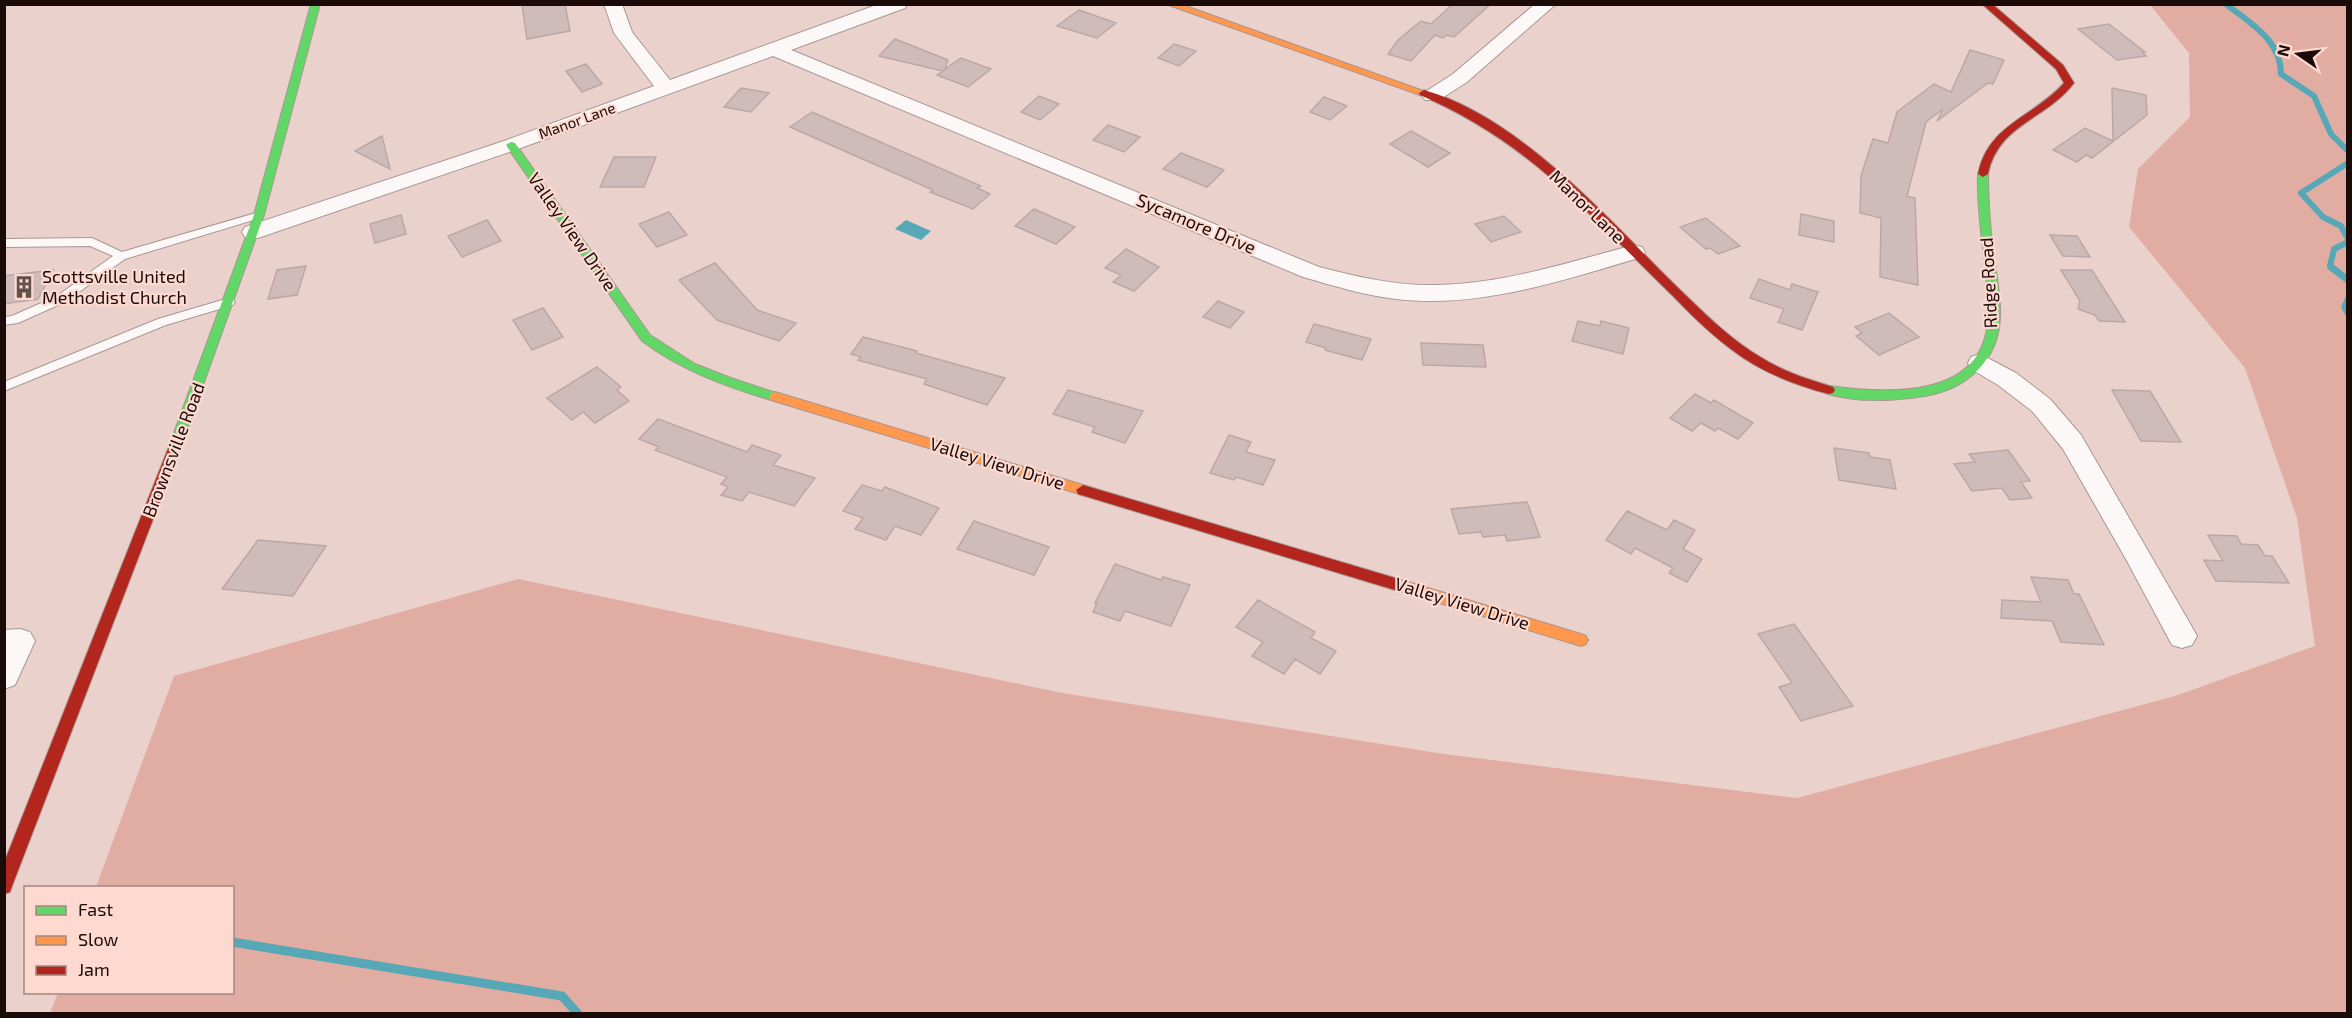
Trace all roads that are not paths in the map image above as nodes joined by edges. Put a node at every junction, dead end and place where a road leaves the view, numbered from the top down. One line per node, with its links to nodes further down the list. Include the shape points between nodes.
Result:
1 (316, 4): 11 (street, Brownsville Road)
2 (613, 4): 8 (street, via 623,33)
3 (898, 4): 7 (street, Manor Lane)
4 (1170, 4): 9 (street, Manor Lane)
5 (1547, 4): 9 (street, via 1460,78)
6 (1986, 4): 17 (street, Ridge Road, via 2060,67 2068,83 2061,95 1996,141 1983,163 1994,319)
7 (775, 50): 8 (street, Manor Lane); 13 (street, Sycamore Drive, via 1348,285 1415,294 1485,291)
8 (666, 89): 10 (street, Manor Lane)
9 (1432, 96): 13 (street, Manor Lane, via 1528,153)
10 (511, 145): 11 (street, Manor Lane); 20 (street, Valley View Drive, via 646,338 701,373)
11 (256, 223): 14 (lane); 15 (street, Brownsville Road)
12 (4, 243): 14 (lane, via 92,242)
13 (1634, 252): 17 (street, Manor Lane, via 1736,348 1780,375 1805,384 1834,391 1907,396 1952,384)
14 (122, 256): 16 (lane, via 61,299)
15 (229, 302): 18 (lane, via 162,322); 23 (street, Brownsville Road)
16 (4, 321)
17 (1980, 363): 19 (street, via 2041,405 2072,442)
18 (4, 387)
19 (2182, 636)
20 (1581, 640)
21 (4, 642): 22 (street, via 21,641)
22 (4, 676)
23 (4, 886)

